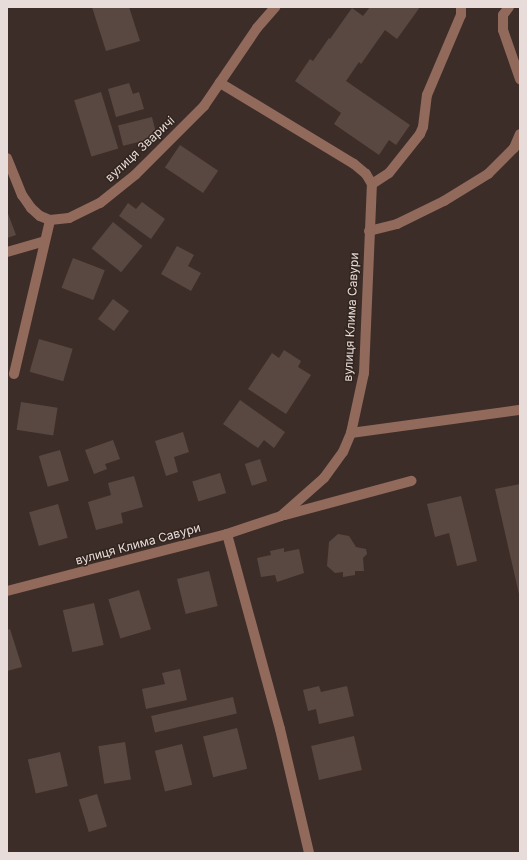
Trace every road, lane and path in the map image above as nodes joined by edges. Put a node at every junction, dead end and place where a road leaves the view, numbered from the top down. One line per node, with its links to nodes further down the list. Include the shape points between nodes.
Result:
1 (275, 7): 6 (street, вулиця Зваричі)
2 (461, 7): 9 (street, via 461,15 427,95 420,134 389,173)
3 (506, 8): 4 (street, via 503,15 503,30)
4 (518, 64): 5 (street)
5 (520, 78)
6 (220, 83): 9 (street, via 354,164 366,174); 10 (street, вулиця Зваричі, via 204,106 122,186 85,211 69,218)
7 (520, 134): 11 (street, via 514,148 488,174 444,201 397,224)
8 (7, 158): 10 (street, via 22,195 31,208)
9 (372, 184): 11 (street, вулиця Клима Савури)
10 (50, 220): 12 (street)
11 (369, 231): 16 (street, вулиця Клима Савури, via 364,373)
12 (44, 242): 13 (street); 14 (street)
13 (7, 252)
14 (14, 374)
15 (520, 410): 16 (street)
16 (351, 432): 18 (street, вулиця Клима Савури, via 343,452 324,478)
17 (411, 481): 18 (street)
18 (281, 516): 19 (street, вулиця Клима Савури)
19 (227, 534): 20 (street, вулиця Клима Савури); 21 (street, via 280,729)
20 (7, 591)
21 (309, 853)

